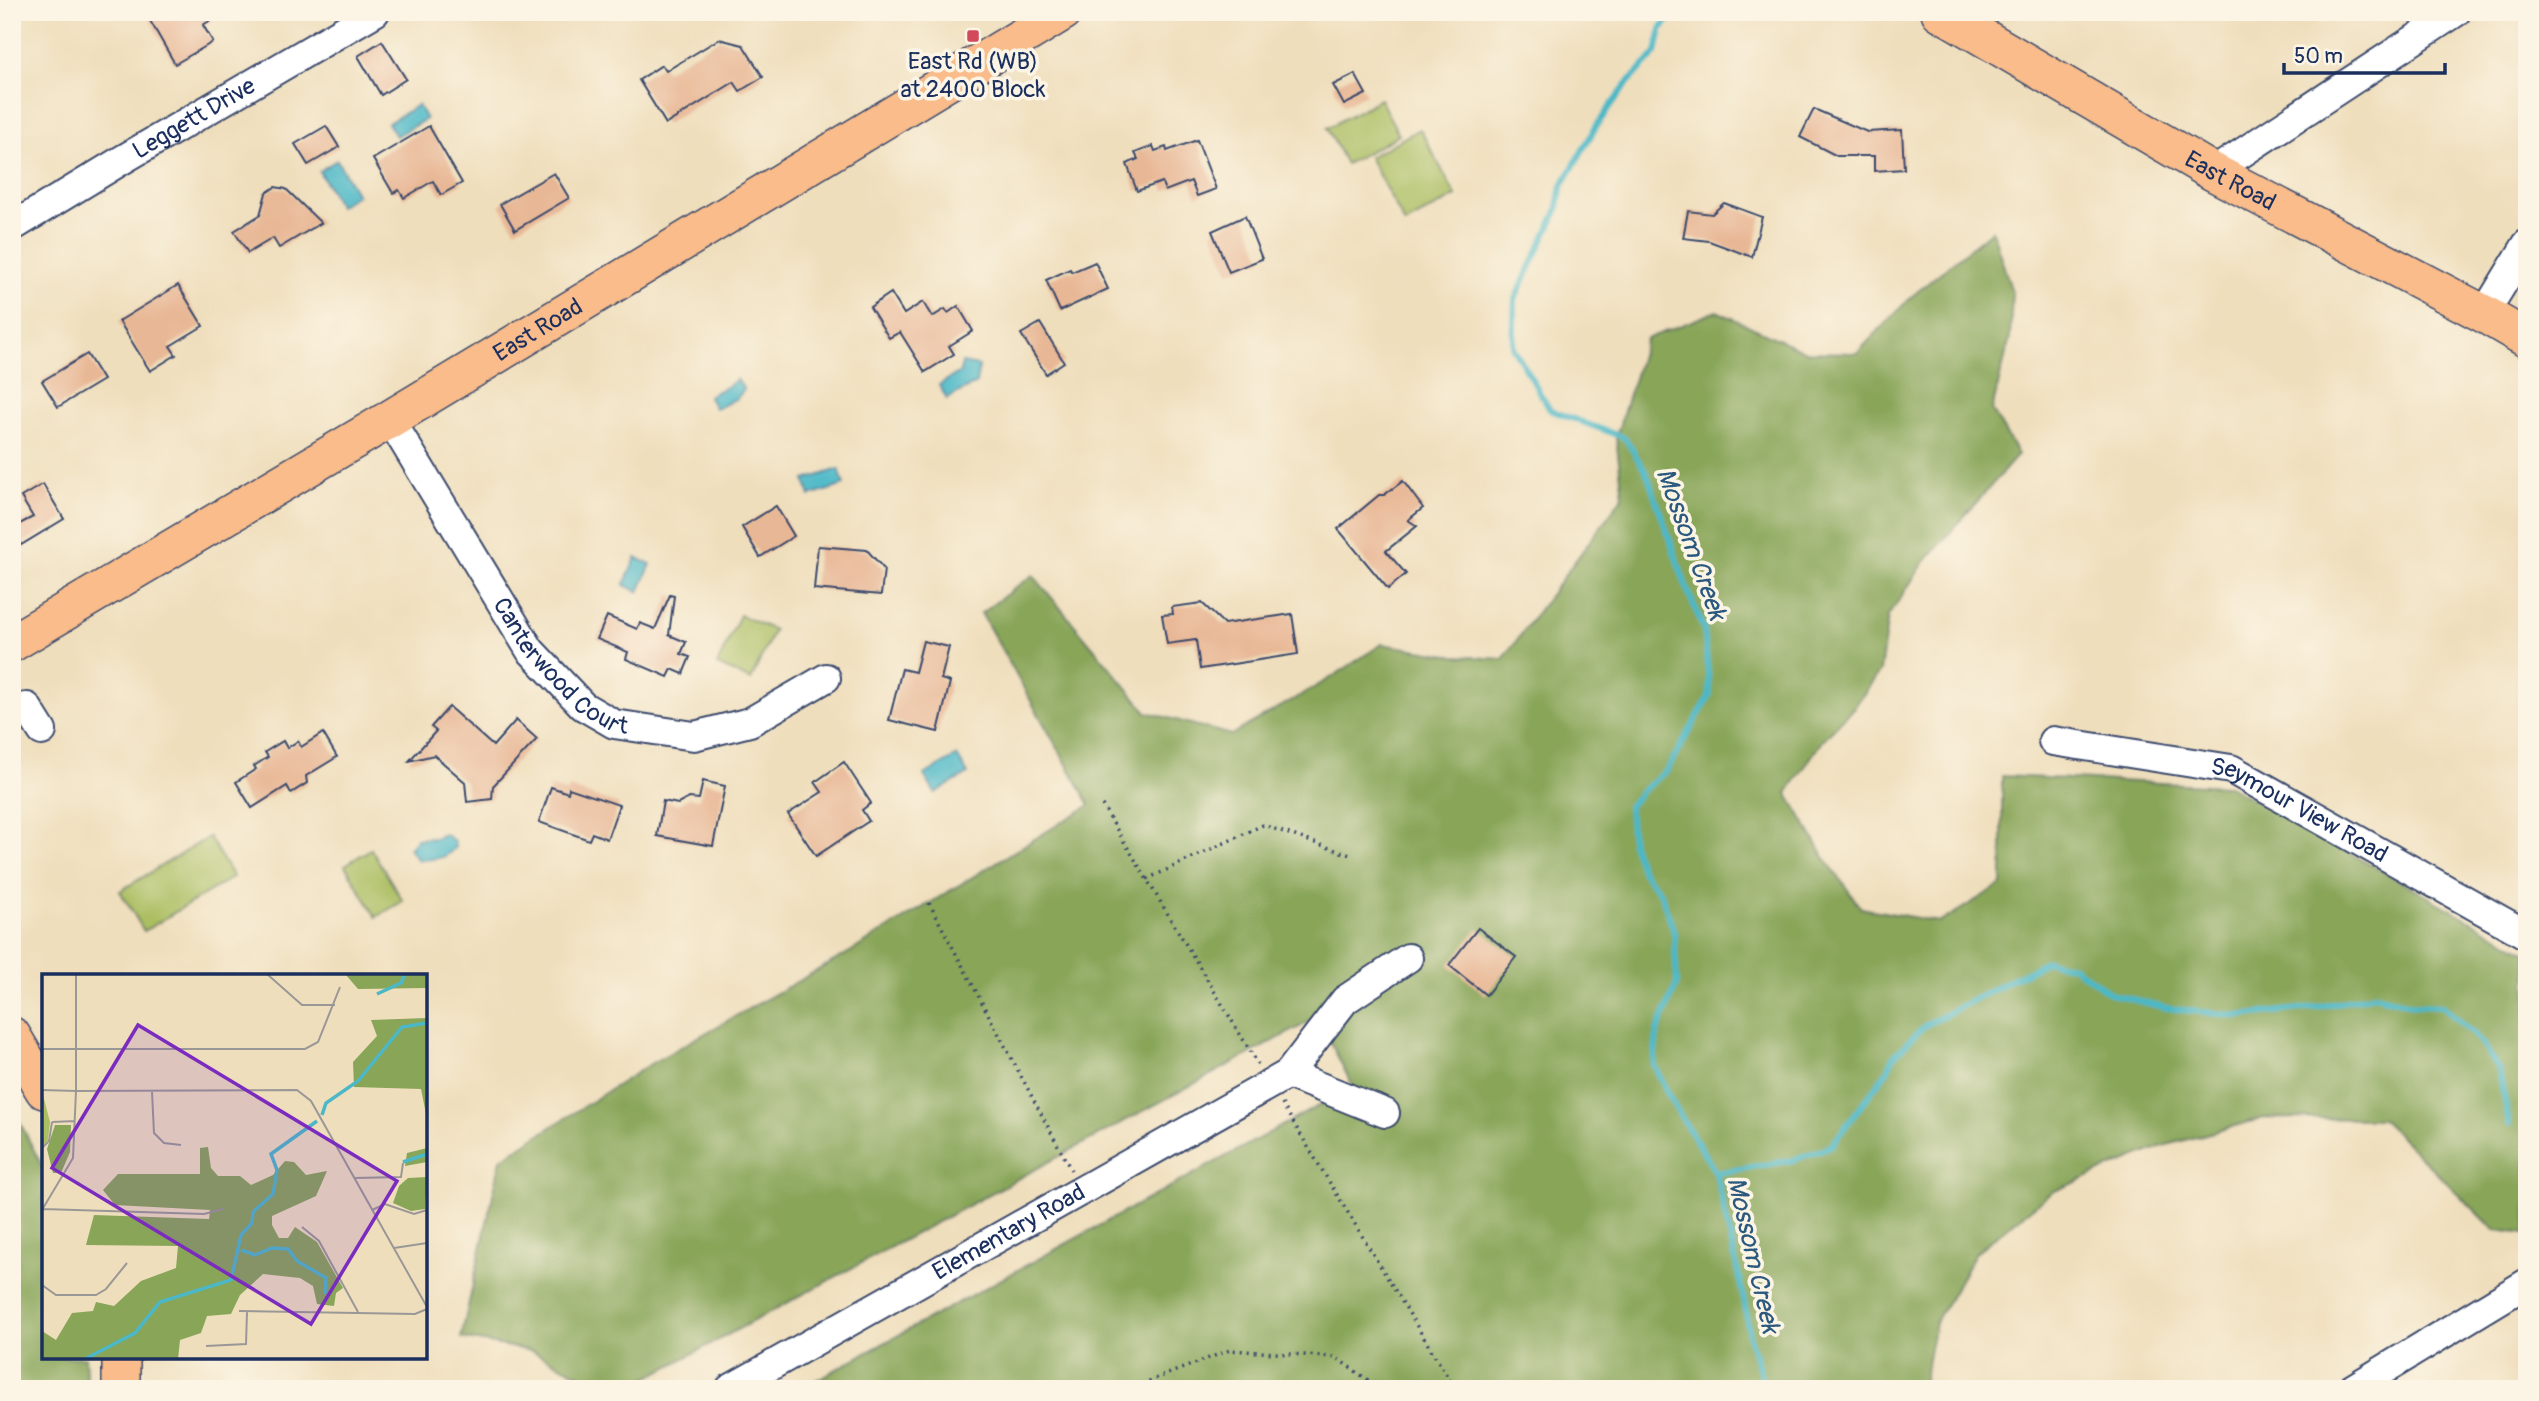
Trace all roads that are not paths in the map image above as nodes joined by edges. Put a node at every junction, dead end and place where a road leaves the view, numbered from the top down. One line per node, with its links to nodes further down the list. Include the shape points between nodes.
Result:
1 (375, 12): 6 (street, Leggett Drive)
2 (1063, 12): 10 (main road, East Road)
3 (1940, 12): 5 (main road, East Road)
4 (2456, 12): 5 (street)
5 (2213, 172): 8 (main road, East Road)
6 (12, 228)
7 (2527, 244): 8 (street)
8 (2484, 314): 9 (main road, East Road)
9 (2527, 339)
10 (390, 419): 11 (main road, East Road); 12 (street, Canterwood Court, via 530,650 583,706 614,724 694,736 750,722)
11 (12, 643)
12 (826, 678)
13 (12, 709): 14 (street, via 27,707)
14 (42, 731)
15 (2053, 741): 16 (street, Seymour View Road, via 2231,769)
16 (2527, 935)
17 (1408, 958): 19 (street, via 1345,1000)
18 (12, 1036): 20 (main road)
19 (1288, 1074): 21 (street); 25 (street, Elementary Road)
20 (42, 1087)
21 (1384, 1113)
22 (2527, 1283): 26 (street)
23 (121, 1359): 24 (main road)
24 (121, 1389)
25 (730, 1389)
26 (2352, 1389)

